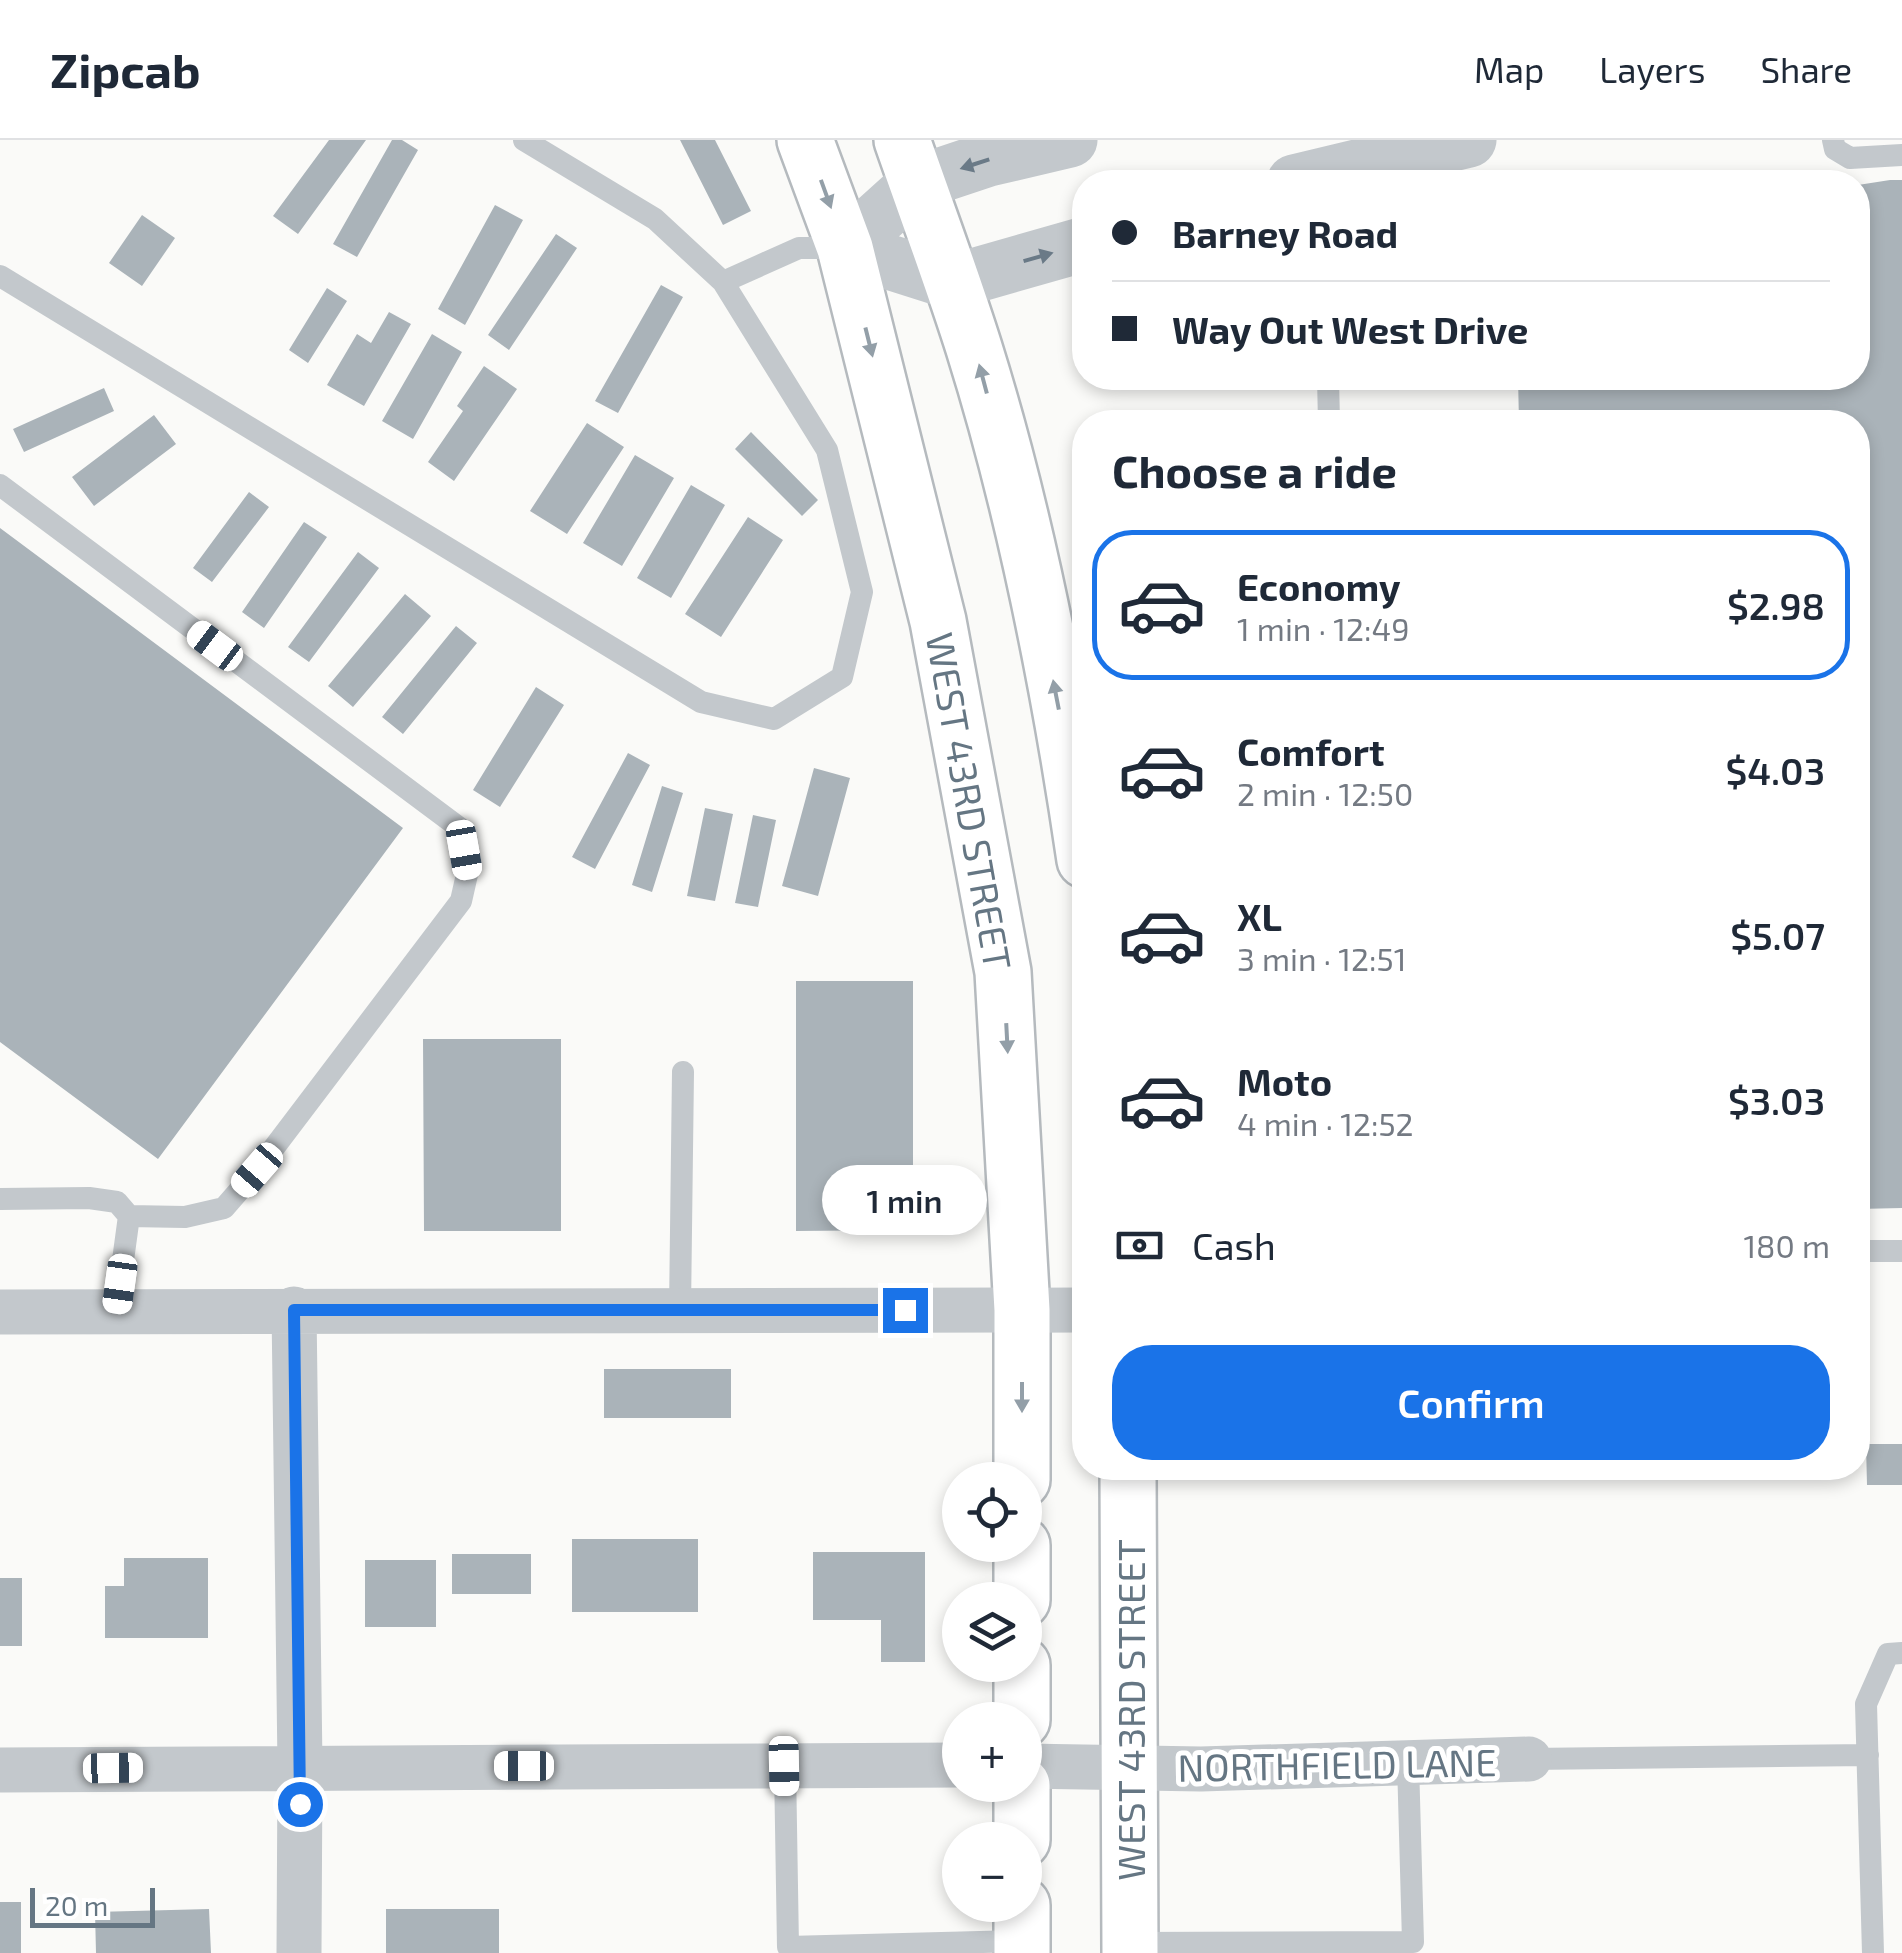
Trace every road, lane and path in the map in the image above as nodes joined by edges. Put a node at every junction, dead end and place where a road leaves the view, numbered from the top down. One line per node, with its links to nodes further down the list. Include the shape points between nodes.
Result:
1 (524, 140): 12 (lane, via 655,219)
2 (805, 140): 9 (main road, WEST 43RD STREET, one-way to 9)
3 (1070, 140): 7 (street, one-way to 7, via 989,159)
4 (1469, 140): 8 (street)
5 (1833, 140): 6 (lane, via 1850,158)
6 (1902, 155)
7 (909, 162): 9 (street); 13 (main road)
8 (1346, 170)
9 (845, 248): 12 (lane, via 799,248); 13 (street); 23 (main road, WEST 43RD STREET, one-way to 23, via 938,621 1003,972)
10 (1072, 248): 13 (street, one-way to 10)
11 (0, 276): 12 (lane, via 700,702 774,719 842,677 862,592 827,450)
12 (724, 282)
13 (952, 282): 15 (main road, one-way to 13, via 1023,529)
14 (0, 485): 18 (lane, via 461,830 468,870 461,901 257,1170 224,1208 186,1217)
15 (1072, 778)
16 (683, 1072): 22 (lane)
17 (0, 1199): 18 (lane, via 89,1198 118,1202)
18 (129, 1216): 26 (lane)
19 (1870, 1251): 20 (lane)
20 (1902, 1251)
21 (294, 1310): 22 (street); 26 (street); 34 (street)
22 (680, 1310): 23 (street)
23 (1022, 1310): 24 (street); 27 (main road, WEST 43RD STREET, one-way to 27)
24 (1072, 1310)
25 (0, 1312): 26 (street)
26 (116, 1312)
27 (1022, 1462)
28 (1128, 1480): 37 (main road, WEST 43RD STREET)
29 (1902, 1653): 30 (lane, via 1888,1654 1866,1704)
30 (1868, 1755): 31 (lane); 42 (lane)
31 (1528, 1758): 32 (street, NORTHFIELD LANE)
32 (1408, 1762): 37 (street, NORTHFIELD LANE); 40 (lane, via 1413,1942)
33 (942, 1765): 35 (street)
34 (300, 1766): 35 (street); 38 (street); 41 (street)
35 (784, 1766): 39 (lane, via 788,1947)
36 (1042, 1766): 37 (street, NORTHFIELD LANE)
37 (1131, 1768): 40 (main road, WEST 43RD STREET)
38 (0, 1770)
39 (1022, 1933)
40 (1130, 1948)
41 (298, 1953)
42 (1873, 1953)

